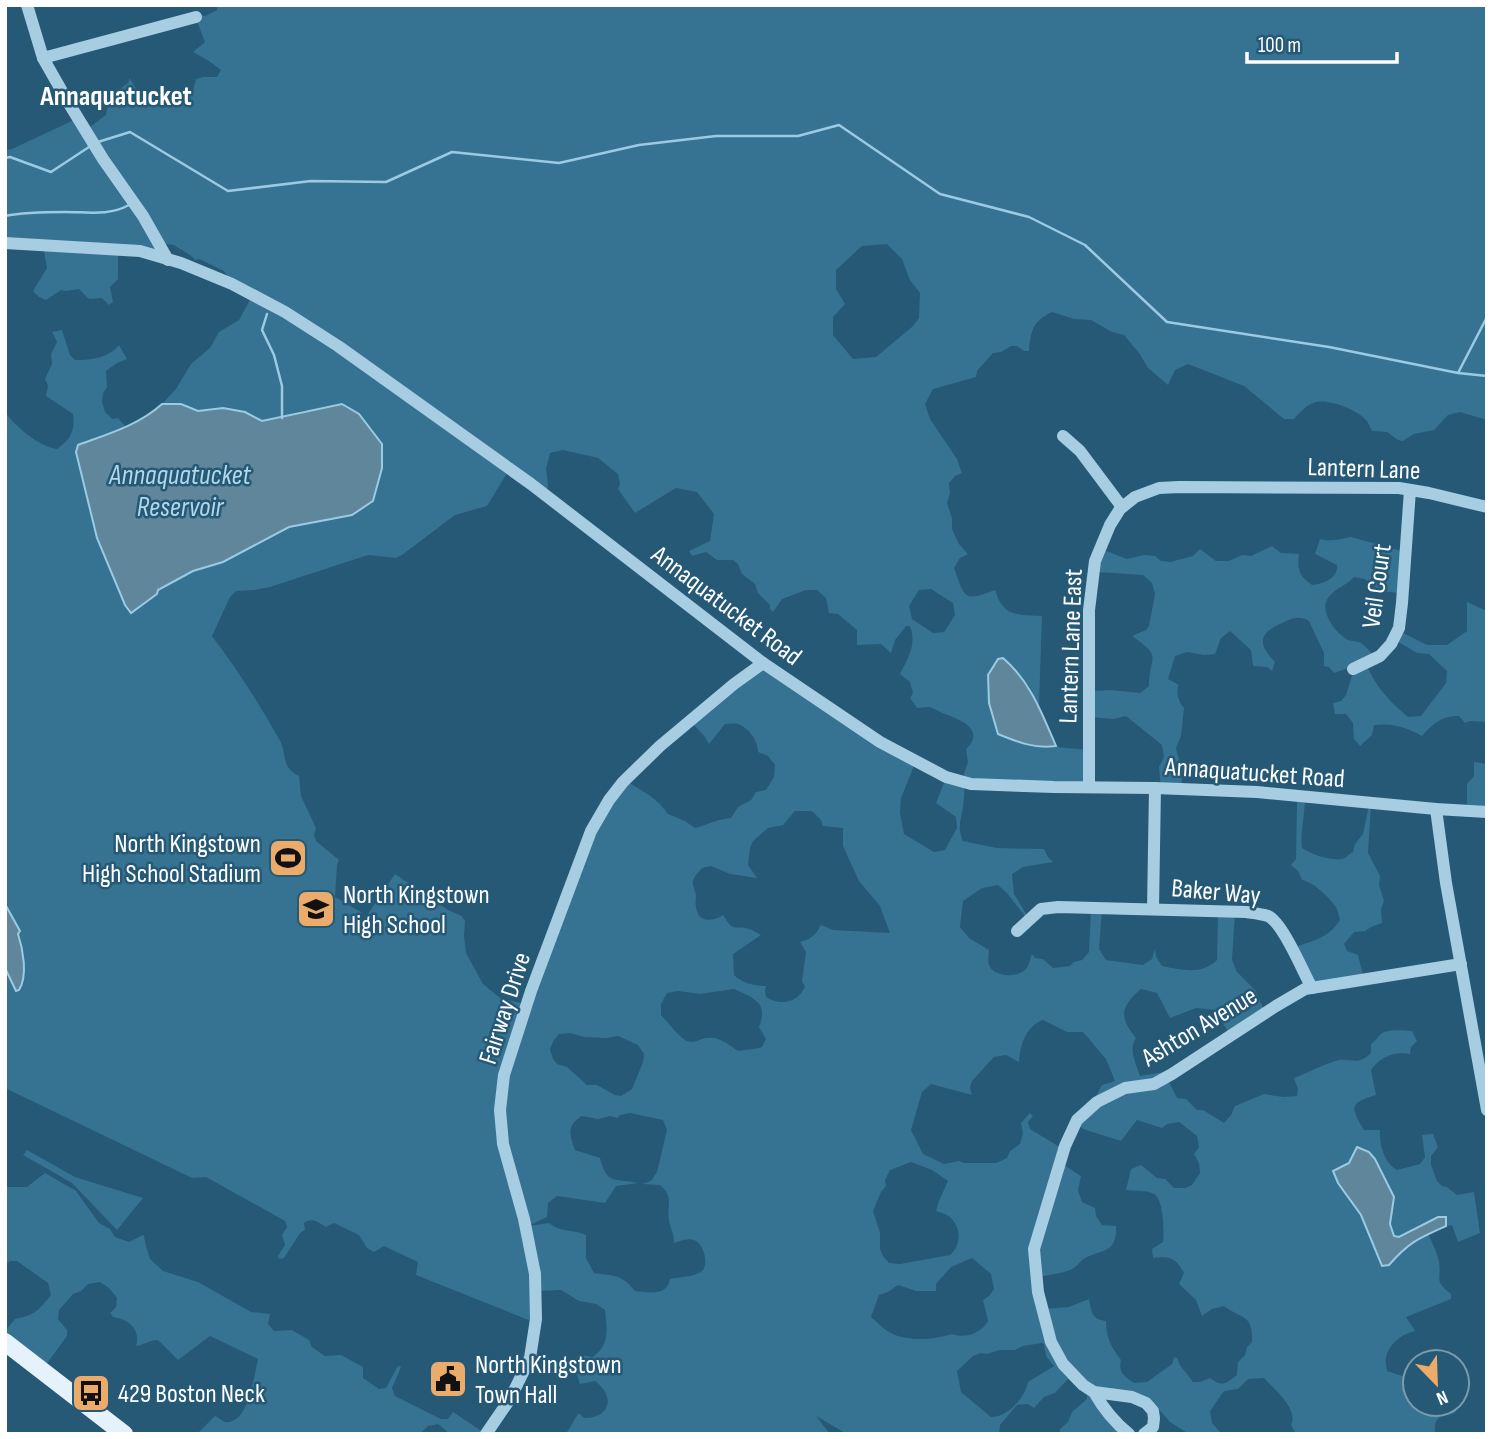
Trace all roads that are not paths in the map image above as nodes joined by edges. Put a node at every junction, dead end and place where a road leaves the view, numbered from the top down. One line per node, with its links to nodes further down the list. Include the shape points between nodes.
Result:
1 (27, 5): 3 (street)
2 (196, 17): 3 (street)
3 (43, 58): 5 (street)
4 (5, 243): 5 (street, Annaquatucket Road, via 140,251)
5 (168, 260): 10 (street, Annaquatucket Road, via 232,284 338,346 531,484)
6 (1063, 436): 8 (street)
7 (1410, 490): 8 (street, Lantern Lane, via 1359,486 1159,488); 9 (street, Lantern Lane); 11 (street, Veil Court, via 1399,628 1380,656)
8 (1122, 507): 12 (street, Lantern Lane East, via 1095,561 1089,610)
9 (1487, 507)
10 (763, 663): 12 (street, Annaquatucket Road, via 880,742 946,777 971,783); 24 (street, Fairway Drive, via 660,746 610,800 592,831 535,982 504,1075 500,1110 503,1144 536,1274 536,1319 530,1358)
11 (1353, 669)
12 (1089, 788): 13 (street, Annaquatucket Road)
13 (1155, 788): 14 (street, Annaquatucket Road, via 1257,792); 16 (street)
14 (1436, 809): 15 (street, Annaquatucket Road); 18 (street)
15 (1487, 812)
16 (1153, 909): 17 (street, Baker Way, via 1041,909); 19 (street, Baker Way, via 1269,916)
17 (1017, 931)
18 (1461, 964): 19 (street); 20 (street)
19 (1312, 988): 22 (street, Ashton Avenue, via 1154,1084 1125,1088 1097,1101 1077,1120 1034,1250 1038,1292 1051,1342 1063,1364)
20 (1487, 1110)
21 (5, 1342): 23 (main road)
22 (1094, 1392): 25 (street, Ashton Avenue); 26 (street, via 1146,1403 1154,1419 1153,1427)
23 (124, 1434)
24 (486, 1434)
25 (1129, 1434)
26 (1144, 1434)

